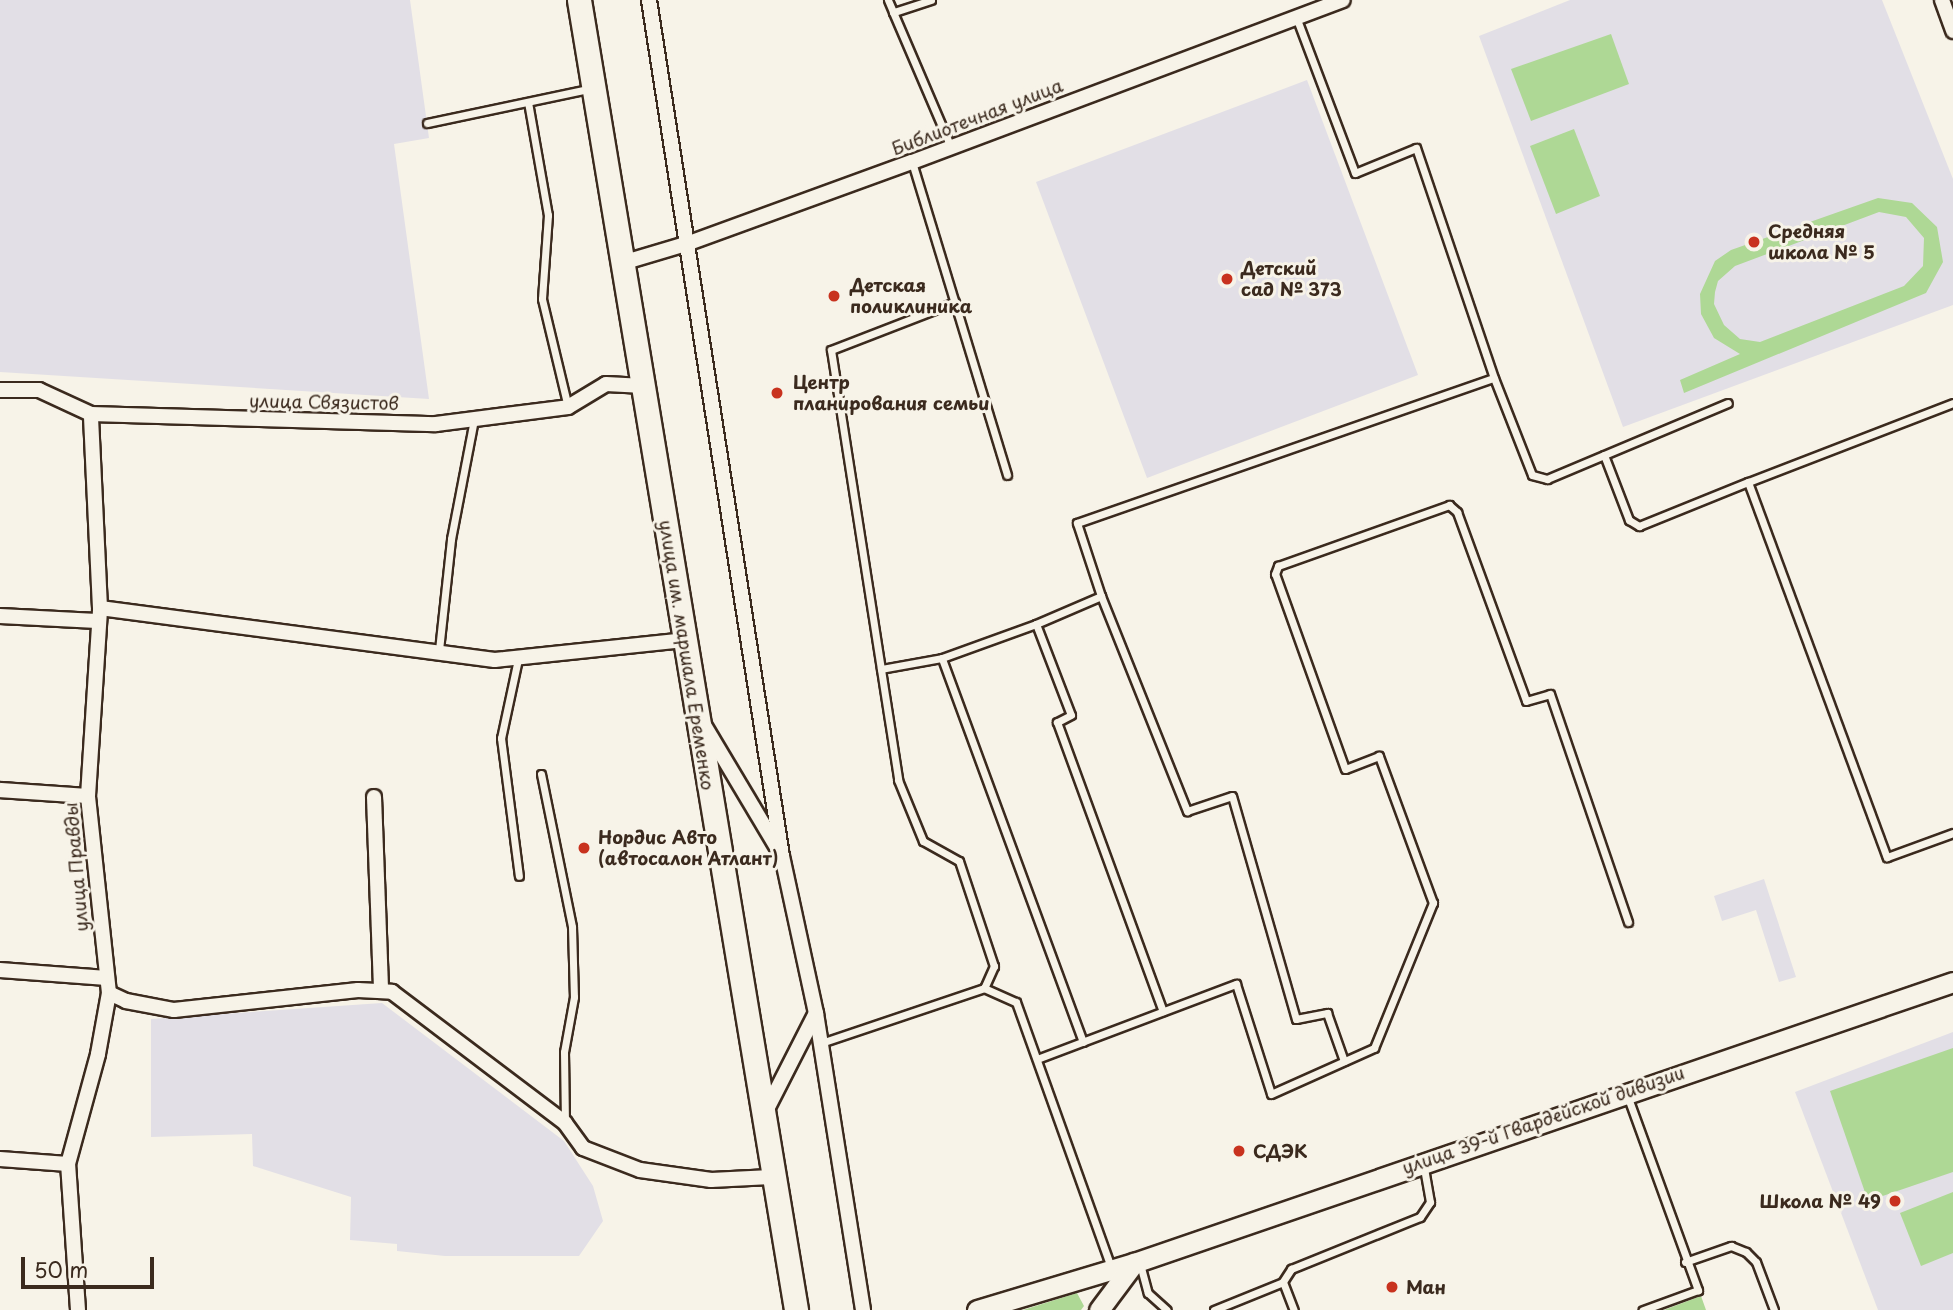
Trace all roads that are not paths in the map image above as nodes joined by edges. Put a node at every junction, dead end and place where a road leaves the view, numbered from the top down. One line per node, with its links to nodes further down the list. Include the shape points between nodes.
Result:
1 (579, 0): 10 (highway, улица им. маршала Еременко)
2 (649, 0): 15 (street)
3 (888, 0): 7 (lane)
4 (931, 0): 7 (lane)
5 (1343, 0): 8 (street, Библиотечная улица)
6 (1942, 0): 9 (street)
7 (893, 12): 13 (lane)
8 (1296, 17): 13 (street, Библиотечная улица); 18 (lane, via 1354,173 1416,148)
9 (1953, 31)
10 (593, 88): 11 (lane); 16 (highway, улица им. маршала Еременко)
11 (528, 102): 12 (lane); 23 (lane, via 548,215 542,299)
12 (427, 123)
13 (951, 147): 14 (street, Библиотечная улица)
14 (912, 162): 15 (street, Библиотечная улица); 17 (lane)
15 (689, 243): 16 (street, Библиотечная улица); 44 (street)
16 (622, 263): 19 (highway, улица им. маршала Еременко)
17 (955, 302): 27 (lane); 37 (lane, via 831,350)
18 (1494, 378): 26 (lane, via 1532,475 1547,479); 29 (lane, via 1077,523)
19 (645, 386): 23 (street, улица Связистов, via 606,384); 33 (highway, улица им. маршала Еременко)
20 (0, 390): 24 (street, улица Связистов, via 39,390)
21 (1728, 403): 26 (lane)
22 (1953, 403): 28 (lane)
23 (568, 407): 25 (street, улица Связистов)
24 (91, 414): 25 (street, улица Связистов, via 436,424); 30 (street, улица Правды)
25 (474, 420): 34 (lane, via 451,540)
26 (1604, 455): 28 (lane, via 1629,520 1639,526)
27 (1007, 475)
28 (1748, 482): 43 (lane, via 1887,857)
29 (1101, 596): 32 (lane); 58 (lane, via 1188,811 1232,796 1296,1019 1327,1013)
30 (98, 614): 31 (street); 34 (street); 41 (street, улица Правды)
31 (0, 616)
32 (1036, 624): 35 (lane); 53 (lane, via 1071,715 1057,722)
33 (684, 640): 36 (street); 38 (highway, улица им. маршала Еременко)
34 (439, 650): 36 (street, via 473,658)
35 (942, 658): 37 (lane); 55 (lane)
36 (519, 659): 45 (lane, via 501,738)
37 (881, 668): 50 (lane, via 898,780 923,841 959,861 994,965)
38 (696, 712): 44 (street); 60 (highway, улица им. маршала Еременко)
39 (541, 774): 61 (lane, via 572,927 574,997 564,1052)
40 (0, 790): 41 (street)
41 (88, 796): 48 (street, улица Правды)
42 (374, 797): 51 (street)
43 (1953, 833)
44 (782, 856): 54 (street)
45 (519, 876)
46 (1628, 922): 58 (lane, via 1550,694 1526,701 1457,512 1449,505 1278,566 1275,575 1345,769 1379,756 1433,903 1374,1048)
47 (0, 970): 48 (street)
48 (107, 978): 52 (street, улица Правды)
49 (1953, 982): 59 (main road, улица 39-й Гвардейской дивизии)
50 (984, 988): 56 (lane); 57 (lane, via 1016,1002)
51 (381, 991): 52 (street, via 174,1010 126,1002); 61 (street, via 414,1005)
52 (109, 993): 64 (street, улица Правды, via 98,1054)
53 (1163, 1011): 55 (lane); 58 (lane, via 1236,984 1271,1094)
54 (816, 1013): 56 (street); 60 (street)
55 (1083, 1042): 57 (lane)
56 (821, 1043): 72 (street)
57 (1037, 1059): 68 (lane)
58 (1344, 1061)
59 (1625, 1091): 63 (main road, улица 39-й Гвардейской дивизии); 67 (lane)
60 (762, 1117): 65 (highway, улица им. маршала Еременко)
61 (565, 1123): 65 (street, via 583,1148 640,1170 711,1180)
62 (0, 1160): 64 (street)
63 (1422, 1161): 66 (main road, улица 39-й Гвардейской дивизии); 69 (lane, via 1430,1202 1420,1217 1292,1269)
64 (68, 1164): 70 (street, улица Правды)
65 (771, 1177): 71 (highway, улица им. маршала Еременко)
66 (1137, 1262): 68 (main road, улица 39-й Гвардейской дивизии); 74 (main road); 75 (lane, via 1148,1293)
67 (1685, 1262): 78 (lane, via 1698,1290); 79 (lane, via 1731,1246 1746,1252 1756,1262)
68 (1112, 1270): 73 (main road, улица 39-й Гвардейской дивизии)
69 (1282, 1283): 76 (lane); 77 (lane)
70 (78, 1310)
71 (796, 1310)
72 (863, 1310)
73 (977, 1310)
74 (1100, 1310)
75 (1167, 1310)
76 (1214, 1310)
77 (1294, 1310)
78 (1643, 1310)
79 (1774, 1310)

